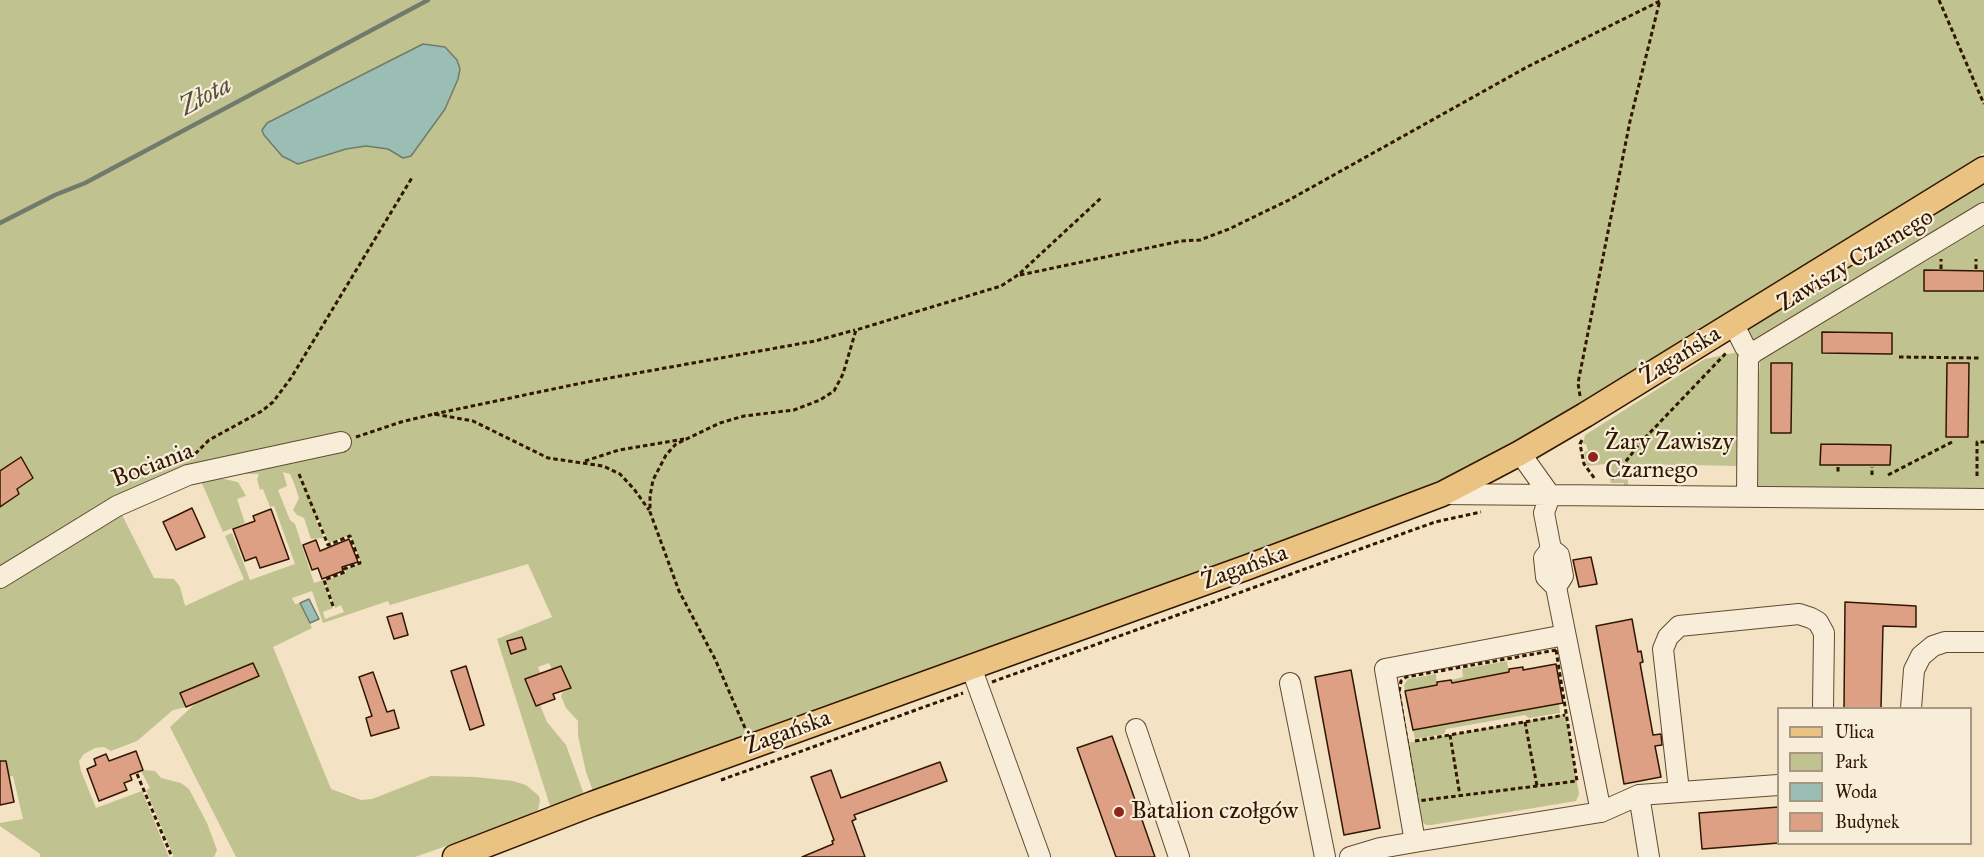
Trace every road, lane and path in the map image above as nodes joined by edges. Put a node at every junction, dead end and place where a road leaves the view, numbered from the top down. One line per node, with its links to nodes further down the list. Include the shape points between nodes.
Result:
1 (1660, 0): 12 (path, via 1527,67 1289,200 1229,229 1200,240); 20 (path, via 1630,122 1578,383)
2 (1939, 0): 3 (path)
3 (1984, 104)
4 (1984, 169): 13 (main road, Żagańska)
5 (413, 176): 34 (path, via 273,402 208,440 192,455)
6 (1101, 198): 12 (path)
7 (1984, 213): 15 (street, Zawiszy Czarnego)
8 (1941, 259): 11 (path)
9 (1976, 259): 10 (path)
10 (1976, 268)
11 (1941, 269)
12 (1018, 275): 14 (path, via 1001,286)
13 (1733, 323): 15 (street); 20 (main road, Żagańska)
14 (856, 330): 19 (path); 21 (path, via 843,374 834,391 820,400 794,410 736,418)
15 (1742, 350): 16 (path); 36 (path, via 1641,442); 39 (street, via 1748,358)
16 (1717, 354)
17 (1899, 357): 18 (path)
18 (1980, 358)
19 (434, 414): 22 (path); 26 (path, via 473,421 548,458)
20 (1584, 426): 25 (main road, Żagańska); 35 (path, via 1580,444 1584,464)
21 (687, 438): 26 (path); 41 (path, via 676,444 659,467 650,496)
22 (342, 442): 34 (street, Bociania)
23 (1952, 442): 32 (path)
24 (1984, 442): 33 (path, via 1977,442)
25 (1520, 453): 37 (main road, Żagańska); 38 (street)
26 (583, 461): 41 (path, via 620,474)
27 (1838, 467): 30 (path)
28 (1872, 467): 31 (path)
29 (299, 474): 43 (path, via 328,545 350,536 360,563 324,580)
30 (1838, 474)
31 (1872, 475)
32 (1888, 475)
33 (1977, 477)
34 (180, 479): 42 (street, Bociania, via 117,506)
35 (1596, 480)
36 (1607, 485)
37 (1442, 494): 38 (street); 46 (main road, Żagańska)
38 (1550, 495): 39 (street); 44 (street, via 1544,513 1551,549 1544,558 1545,568 1546,577 1556,587)
39 (1747, 498): 40 (street)
40 (1984, 499)
41 (651, 512): 55 (path, via 679,591 715,659)
42 (0, 578)
43 (333, 606)
44 (1565, 635): 62 (street); 63 (street, via 1385,669)
45 (1984, 642): 49 (street, via 1945,642 1921,656 1914,670)
46 (971, 667): 55 (main road, Żagańska); 67 (street)
47 (1290, 683): 69 (street)
48 (1823, 707): 59 (street, via 1824,633 1811,618 1799,614 1679,626 1668,637 1664,649)
49 (1911, 707)
50 (1566, 714): 51 (path); 54 (path, via 1556,650 1406,677 1399,692); 58 (path, via 1577,781)
51 (1525, 722): 53 (path); 58 (path)
52 (1136, 729): 68 (street)
53 (1450, 735): 54 (path); 61 (path)
54 (1407, 743): 61 (path, via 1417,801)
55 (752, 747): 66 (main road, Żagańska)
56 (138, 774): 65 (path)
57 (1777, 785): 59 (street)
58 (1537, 786): 61 (path)
59 (1679, 791): 60 (street)
60 (1639, 795): 62 (street); 71 (street)
61 (1460, 796)
62 (1601, 812): 63 (street)
63 (1415, 842): 64 (street)
64 (1380, 853): 70 (street)
65 (172, 857)
66 (454, 857)
67 (1040, 857)
68 (1179, 857)
69 (1325, 857)
70 (1350, 857)
71 (1649, 857)

